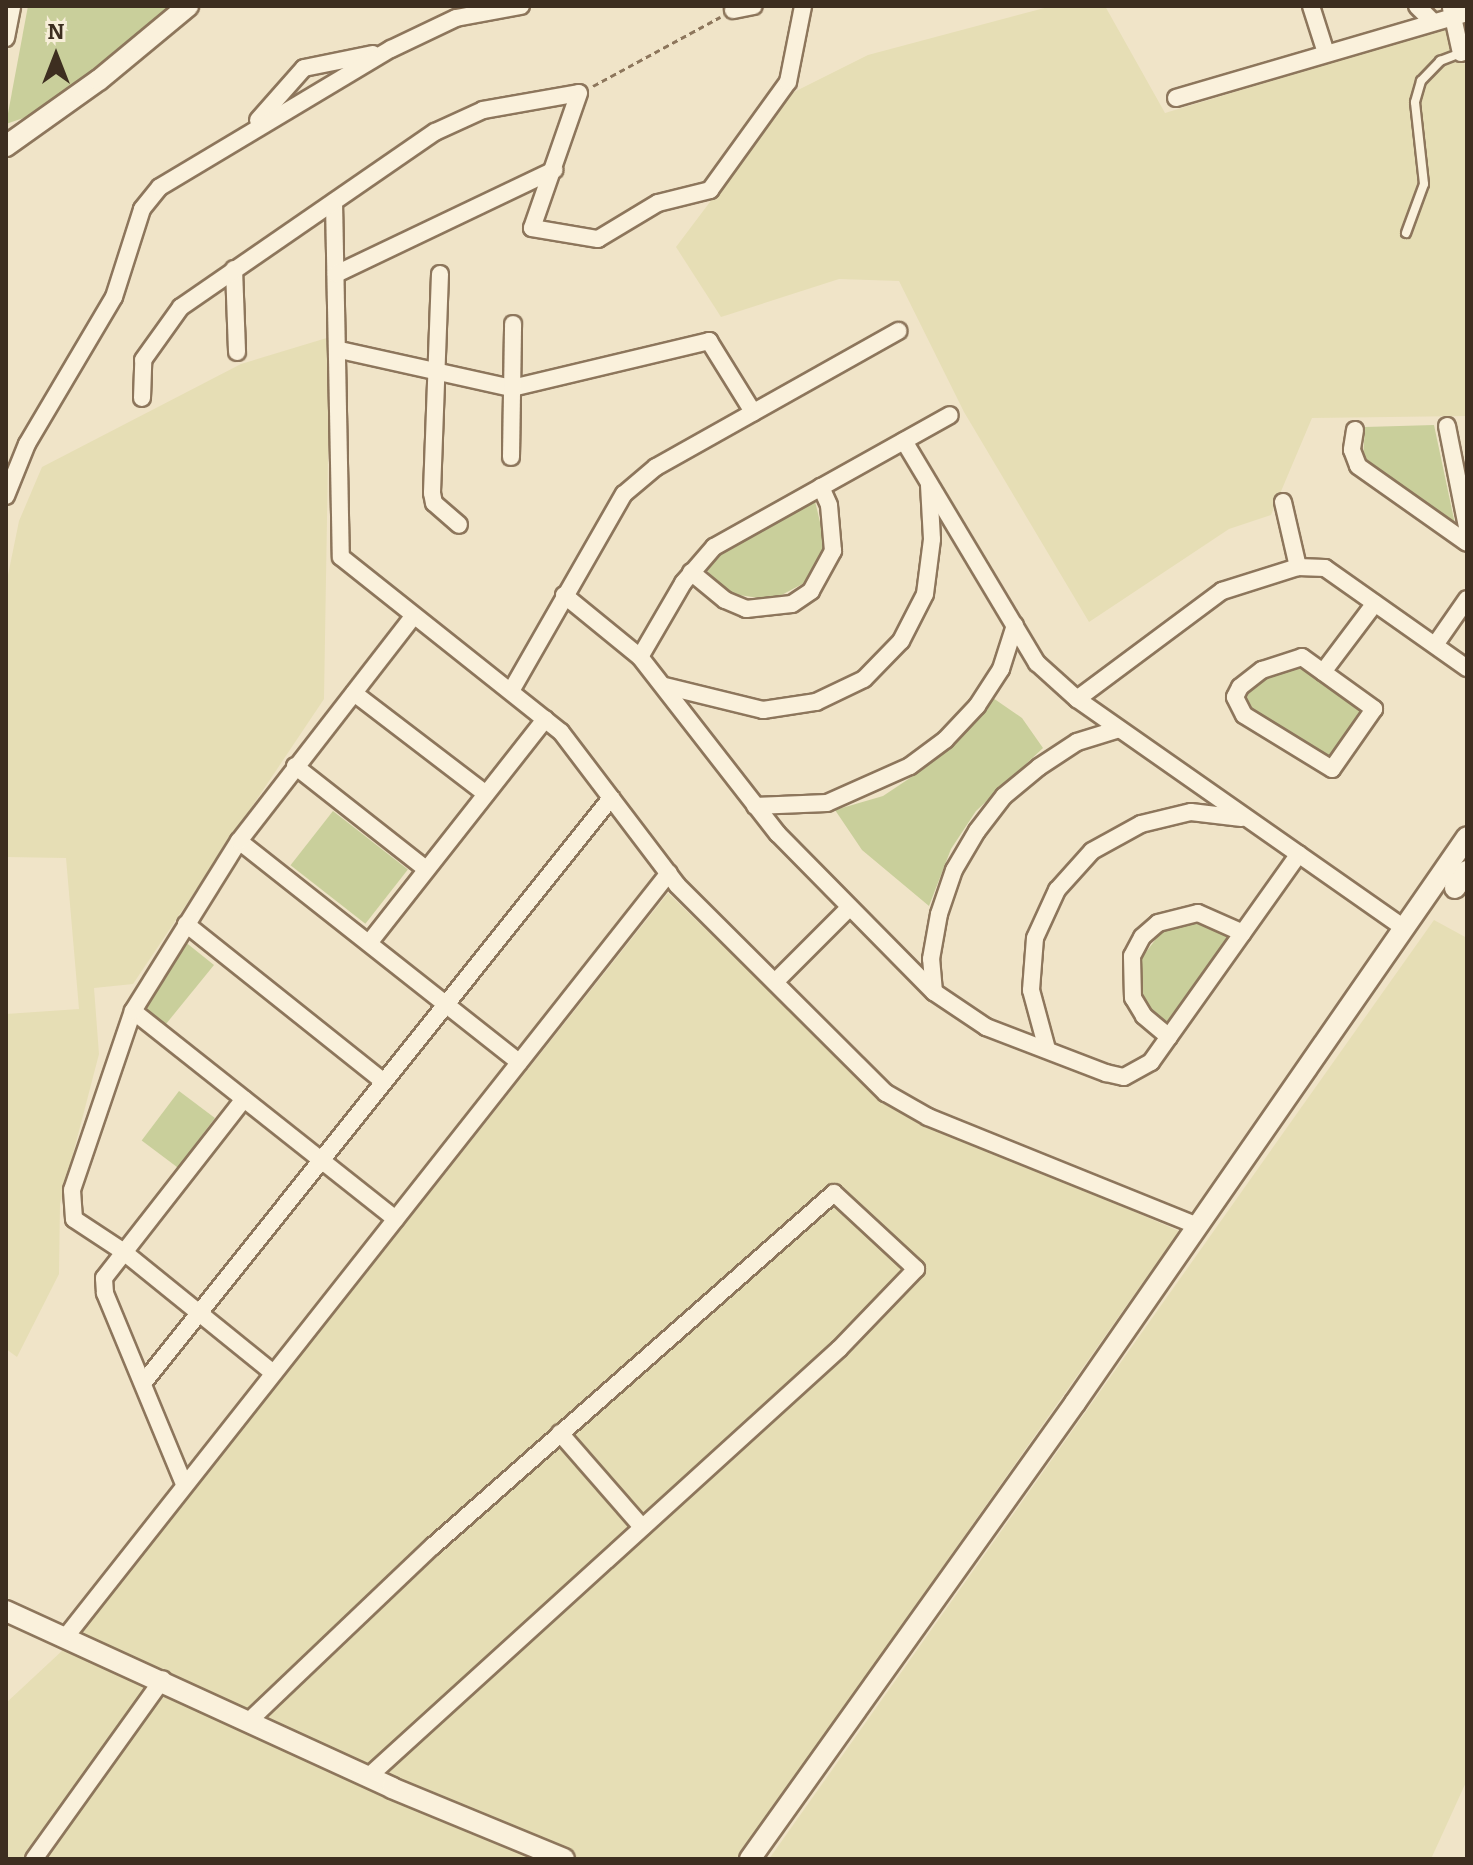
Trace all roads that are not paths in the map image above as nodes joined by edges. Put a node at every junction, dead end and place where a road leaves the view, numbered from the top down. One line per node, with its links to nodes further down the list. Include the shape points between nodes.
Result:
1 (12, 6): 11 (street)
2 (188, 6): 17 (street, via 99,80)
3 (521, 6): 12 (street, via 456,18)
4 (754, 6): 8 (street)
5 (803, 6): 18 (street, via 788,82 710,190 658,203 598,239 532,228)
6 (1311, 6): 13 (street)
7 (1417, 6): 10 (street)
8 (733, 10)
9 (1457, 12): 10 (street); 14 (street)
10 (1433, 22): 13 (street)
11 (6, 38)
12 (391, 49): 16 (street); 16 (street, via 304,68)
13 (1326, 53): 15 (street)
14 (1461, 53): 20 (lane, via 1440,61 1421,81 1415,102 1424,184)
15 (1176, 98)
16 (243, 135): 39 (street, via 160,187 142,209 114,297 27,444)
17 (6, 146)
18 (554, 170): 19 (street, via 579,93 471,116 435,132); 22 (street)
19 (334, 202): 21 (street); 22 (street)
20 (1406, 233)
21 (234, 269): 27 (street); 30 (street, via 181,307 143,360)
22 (336, 274): 26 (street)
23 (440, 274): 28 (street)
24 (513, 324): 29 (street)
25 (898, 331): 31 (street)
26 (340, 350): 28 (street); 49 (street, via 341,557)
27 (237, 352)
28 (435, 372): 29 (street); 41 (street, via 432,493 434,503)
29 (512, 388): 31 (street, via 709,341); 36 (street)
30 (142, 398)
31 (753, 412): 46 (street, via 656,467 624,494)
32 (950, 415): 35 (street)
33 (1447, 426): 42 (street)
34 (1355, 430): 43 (street, via 1352,450 1358,466)
35 (904, 441): 37 (street); 38 (street)
36 (511, 457)
37 (929, 482): 50 (street); 55 (street, via 932,539 925,594 901,641 864,679 816,702 763,710)
38 (821, 487): 45 (street, via 729,537); 45 (street, via 829,505 833,551 818,582 792,604 746,609 725,600)
39 (6, 496)
40 (1283, 502): 44 (street)
41 (459, 525)
42 (1467, 527)
43 (1467, 543)
44 (1298, 567): 48 (street, via 1325,568); 58 (street, via 1222,591)
45 (691, 572): 52 (street)
46 (564, 595): 52 (street); 56 (street)
47 (1467, 599): 51 (street)
48 (1375, 603): 51 (street); 54 (street)
49 (413, 617): 56 (street); 57 (street)
50 (1015, 625): 58 (street, via 1037,663); 64 (street, via 1001,669 977,706 910,766 827,803)
51 (1435, 645): 53 (street)
52 (640, 657): 55 (street)
53 (1467, 668)
54 (1323, 672): 54 (street, via 1374,709 1332,769 1244,715 1235,697 1240,687 1283,660 1302,657)
55 (665, 686): 64 (street)
56 (511, 691): 59 (street)
57 (354, 693): 61 (street); 62 (street)
58 (1077, 699): 60 (street)
59 (545, 719): 62 (street); 63 (street)
60 (1119, 729): 65 (street); 79 (street, via 1077,742 1039,767 1004,796 977,831 954,870 939,914 931,959)
61 (295, 766): 67 (street); 69 (street)
62 (486, 794): 69 (street)
63 (611, 798): 71 (street); 80 (street)
64 (755, 806): 73 (street)
65 (1247, 819): 68 (street); 83 (street, via 1191,812 1141,824 1092,851 1057,890 1035,938 1031,990)
66 (1467, 837): 72 (street)
67 (239, 841): 74 (street); 77 (street)
68 (1299, 854): 75 (street); 76 (street)
69 (426, 869): 77 (street)
70 (1467, 871): 72 (street)
71 (669, 873): 78 (street); 84 (street)
72 (1453, 887): 75 (street)
73 (849, 908): 78 (street); 79 (street)
74 (186, 924): 81 (street); 85 (street)
75 (1404, 928): 89 (street)
76 (1243, 933): 82 (street); 82 (street, via 1198,913 1158,923 1142,937 1132,956 1133,998 1144,1016)
77 (369, 943): 80 (street)
78 (775, 982): 89 (street, via 886,1093 928,1117)
79 (934, 992): 83 (street, via 986,1027)
80 (447, 1004): 84 (street); 85 (street)
81 (133, 1011): 86 (street); 90 (street, via 70,1207 74,1219)
82 (1169, 1037): 83 (street, via 1151,1062 1124,1077)
83 (1047, 1049)
84 (519, 1062): 88 (street)
85 (384, 1082): 87 (street)
86 (244, 1099): 87 (street); 90 (street)
87 (321, 1161): 88 (street); 91 (street)
88 (395, 1219): 92 (street)
89 (1195, 1225): 104 (street, via 1075,1403)
90 (124, 1252): 91 (street); 93 (street, via 108,1266 105,1293)
91 (199, 1313): 92 (street); 93 (street)
92 (272, 1372): 95 (street)
93 (144, 1382): 95 (street)
94 (560, 1433): 96 (street); 96 (street, via 834,1193 916,1269 839,1349); 100 (street)
95 (184, 1484): 98 (street)
96 (642, 1527): 101 (street)
97 (6, 1611): 98 (street)
98 (64, 1639): 99 (street)
99 (163, 1679): 100 (street); 102 (street)
100 (250, 1720): 101 (street)
101 (368, 1777): 103 (street)
102 (34, 1859)
103 (564, 1859)
104 (750, 1859)

